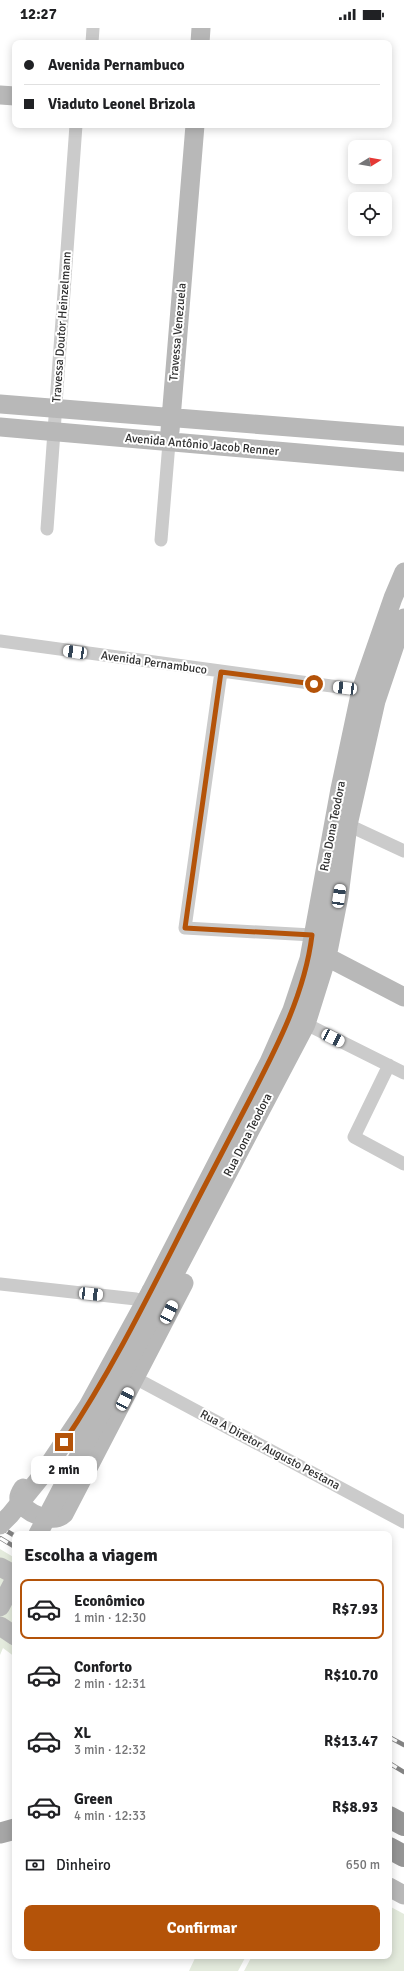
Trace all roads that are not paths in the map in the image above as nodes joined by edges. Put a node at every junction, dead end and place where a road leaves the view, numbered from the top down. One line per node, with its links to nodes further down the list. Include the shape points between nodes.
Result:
1 (93, 28): 3 (street)
2 (201, 28): 4 (main road)
3 (92, 40)
4 (200, 40)
5 (0, 95): 6 (main road)
6 (12, 96)
7 (76, 128): 10 (street, Travessa Doutor Heinzelmann)
8 (195, 128): 11 (main road, Travessa Venezuela)
9 (2, 404): 10 (main road, Avenida Antônio Jacob Renner); 12 (main road)
10 (56, 408): 11 (main road, Avenida Antônio Jacob Renner); 14 (street, Travessa Doutor Heinzelmann)
11 (171, 418): 13 (main road, Avenida Antônio Jacob Renner); 17 (main road, Travessa Venezuela)
12 (1, 427): 14 (main road, Avenida Antônio Jacob Renner)
13 (289, 427): 15 (main road, Avenida Antônio Jacob Renner); 18 (main road)
14 (54, 432): 17 (main road, Avenida Antônio Jacob Renner); 21 (street, Travessa Doutor Heinzelmann)
15 (360, 433): 16 (main road, Avenida Antônio Jacob Renner); 19 (main road)
16 (404, 436)
17 (169, 443): 18 (main road, Avenida Antônio Jacob Renner); 22 (street, Travessa Venezuela)
18 (288, 453): 19 (main road, Avenida Antônio Jacob Renner)
19 (359, 457): 20 (main road, Avenida Antônio Jacob Renner)
20 (404, 462)
21 (47, 529)
22 (161, 540)
23 (404, 572): 27 (main road, Rua Dona Teodora, via 393,598)
24 (404, 618): 27 (main road, Rua Dona Teodora)
25 (0, 642): 26 (street, Avenida Pernambuco)
26 (221, 672): 27 (street, Avenida Pernambuco); 31 (street, via 185,928)
27 (369, 696): 28 (main road, Rua Dona Teodora); 31 (main road, Rua Dona Teodora, via 340,789)
28 (348, 825): 29 (street); 30 (main road, Rua Dona Teodora)
29 (404, 852)
30 (334, 918): 31 (street, via 320,932); 32 (main road, Rua Dona Teodora)
31 (312, 935): 32 (main road, Rua Dona Teodora)
32 (318, 958): 33 (main road); 34 (main road, Rua Dona Teodora); 40 (main road, Rua Dona Teodora, via 269,1062)
33 (404, 997)
34 (306, 1024): 35 (street); 38 (main road, Rua Dona Teodora)
35 (389, 1066): 36 (street); 37 (street, via 354,1137)
36 (404, 1073)
37 (404, 1164)
38 (206, 1216): 40 (main road, Rua Dona Teodora); 41 (main road, via 196,1258)
39 (0, 1284): 40 (street)
40 (149, 1296): 41 (main road, via 78,1409 20,1493 19,1500 26,1509 48,1520 60,1518 64,1514); 43 (main road, bridge, via 88,1406 40,1478); 44 (main road, bridge)
41 (135, 1378): 42 (street, Rua A Diretor Augusto Pestana)
42 (404, 1522)
43 (0, 1525)
44 (39, 1531)
45 (0, 1567): 46 (main road)
46 (12, 1573)
47 (12, 1585): 48 (main road, bridge)
48 (0, 1608)
49 (392, 1819): 50 (highway)
50 (404, 1825)
51 (12, 1830): 52 (main road)
52 (0, 1833)
53 (392, 1850): 54 (highway)
54 (404, 1856)
55 (392, 1889): 56 (main road)
56 (404, 1895)

